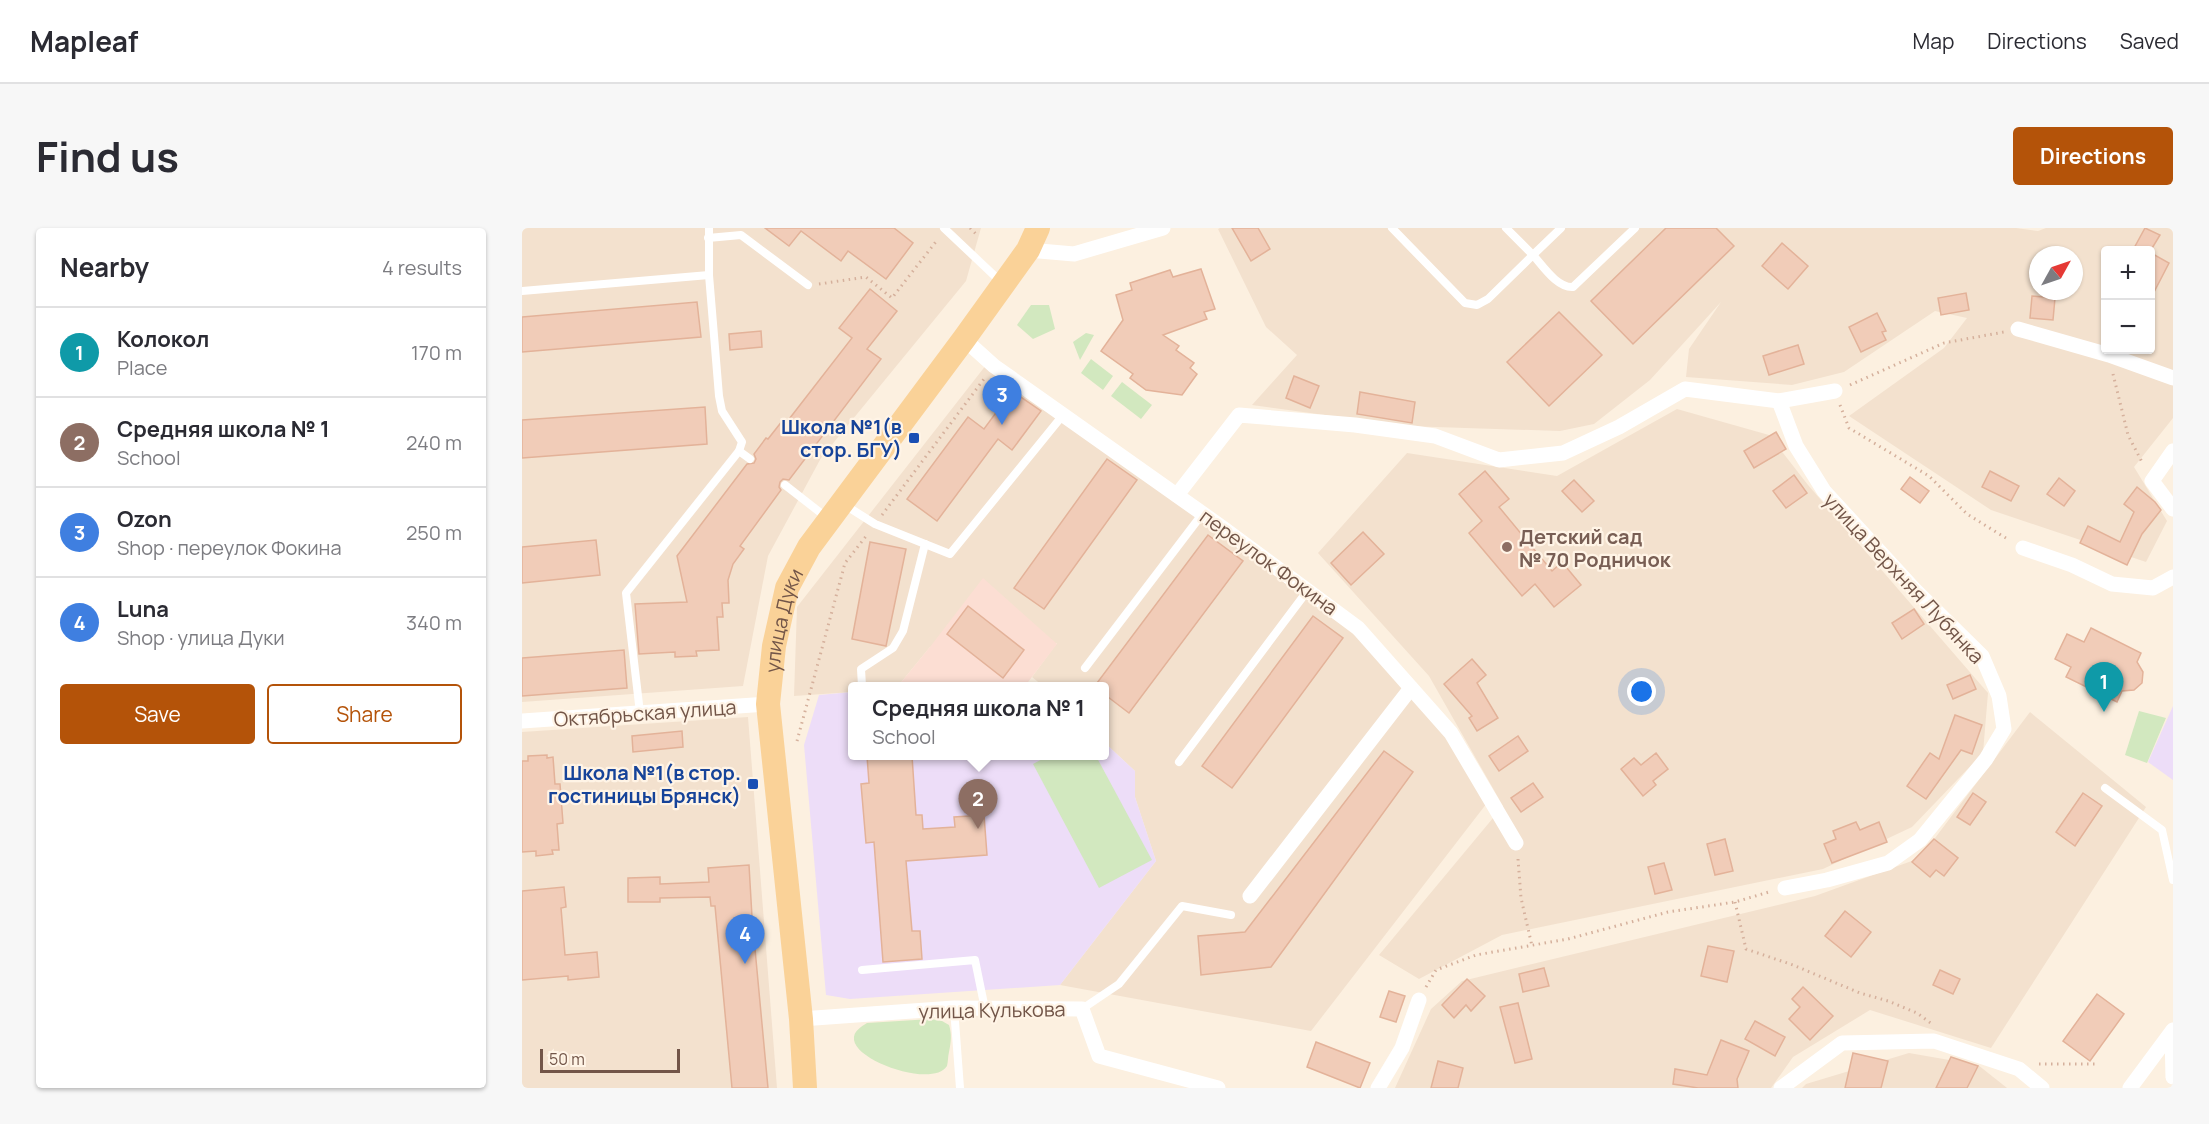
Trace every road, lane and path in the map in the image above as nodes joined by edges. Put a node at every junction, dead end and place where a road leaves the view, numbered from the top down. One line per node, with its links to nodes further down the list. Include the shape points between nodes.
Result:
1 (709, 228): 11 (lane)
2 (945, 228): 15 (lane); 16 (path, via 892,298 866,277)
3 (970, 228): 10 (path)
4 (1038, 228): 12 (main road, улица Дуки)
5 (1163, 228): 12 (street, via 1074,254)
6 (1392, 228): 13 (lane, via 1470,305 1482,304)
7 (1506, 228): 13 (lane)
8 (1561, 228): 13 (lane)
9 (1635, 228): 13 (lane, via 1573,287 1561,284)
10 (978, 236)
11 (708, 238): 14 (lane); 16 (lane, via 741,235)
12 (1028, 250): 15 (main road, улица Дуки)
13 (1533, 255)
14 (709, 275): 17 (lane); 26 (lane, via 722,411 742,442)
15 (1004, 284): 19 (main road, улица Дуки)
16 (808, 285)
17 (522, 291)
18 (2018, 329): 20 (street); 23 (path, via 1944,343)
19 (964, 339): 21 (street, переулок Фокина); 33 (main road, улица Дуки)
20 (2109, 355): 22 (street); 29 (path, via 2128,435)
21 (994, 366): 25 (street, переулок Фокина); 35 (path)
22 (2173, 378)
23 (1835, 391): 24 (street); 37 (path, via 1849,428 1929,476 1967,514)
24 (1779, 401): 31 (street, via 1685,389 1563,453 1499,460 1435,436 1239,415); 51 (street, улица Верхняя Лубянка, via 1796,446 1824,491 1982,656 1999,696 2004,729 1986,759 1920,840 1888,862)
25 (1063, 415): 31 (street, переулок Фокина); 36 (lane, via 950,554)
26 (739, 451): 28 (lane); 44 (lane, via 626,592)
27 (2173, 451): 29 (street)
28 (750, 459)
29 (2152, 481): 32 (street)
30 (785, 485): 33 (lane)
31 (1177, 495): 34 (street, переулок Фокина)
32 (2173, 509)
33 (835, 511): 35 (lane); 43 (main road, улица Дуки, via 809,547 787,588 774,646)
34 (1203, 513): 39 (street, переулок Фокина); 40 (lane)
35 (875, 524): 36 (lane); 46 (path, via 845,563)
36 (925, 544): 41 (lane, via 903,631 893,648 861,669)
37 (2023, 548): 38 (street, via 2112,584 2153,588)
38 (2173, 577)
39 (1308, 590): 42 (street, переулок Фокина, via 1358,628); 47 (lane)
40 (1085, 668)
41 (862, 682)
42 (1411, 688): 49 (street, переулок Фокина, via 1451,733); 52 (street)
43 (768, 704): 44 (street, Октябрьская улица); 62 (main road, улица Дуки)
44 (640, 713): 45 (street, Октябрьская улица)
45 (522, 721)
46 (797, 741)
47 (1179, 762)
48 (2105, 788): 50 (lane, via 2162,830)
49 (1516, 843): 55 (path, via 1521,898)
50 (2173, 879)
51 (1785, 888): 53 (path)
52 (1250, 896)
53 (1735, 902): 55 (path, via 1668,912); 63 (path, via 1746,949 1888,1001 1917,1013)
54 (1231, 915): 61 (lane, via 1182,906 1119,984)
55 (1532, 945): 57 (path, via 1476,955)
56 (862, 970): 60 (lane, via 975,960)
57 (1436, 970)
58 (1419, 1000): 69 (street, via 1402,1048)
59 (954, 1008): 60 (street, улица Кулькова); 62 (street, улица Кулькова); 67 (lane)
60 (985, 1008): 61 (street, улица Кулькова)
61 (1082, 1009): 68 (street, улица Кулькова, via 1099,1056)
62 (801, 1019): 66 (main road, улица Дуки)
63 (1936, 1027)
64 (2173, 1031): 65 (street); 72 (street)
65 (2173, 1077)
66 (805, 1088)
67 (960, 1088)
68 (1218, 1088)
69 (1377, 1088)
70 (1781, 1088): 71 (street, via 1842,1043 1934,1041 2019,1069)
71 (2042, 1088)
72 (2130, 1088)

